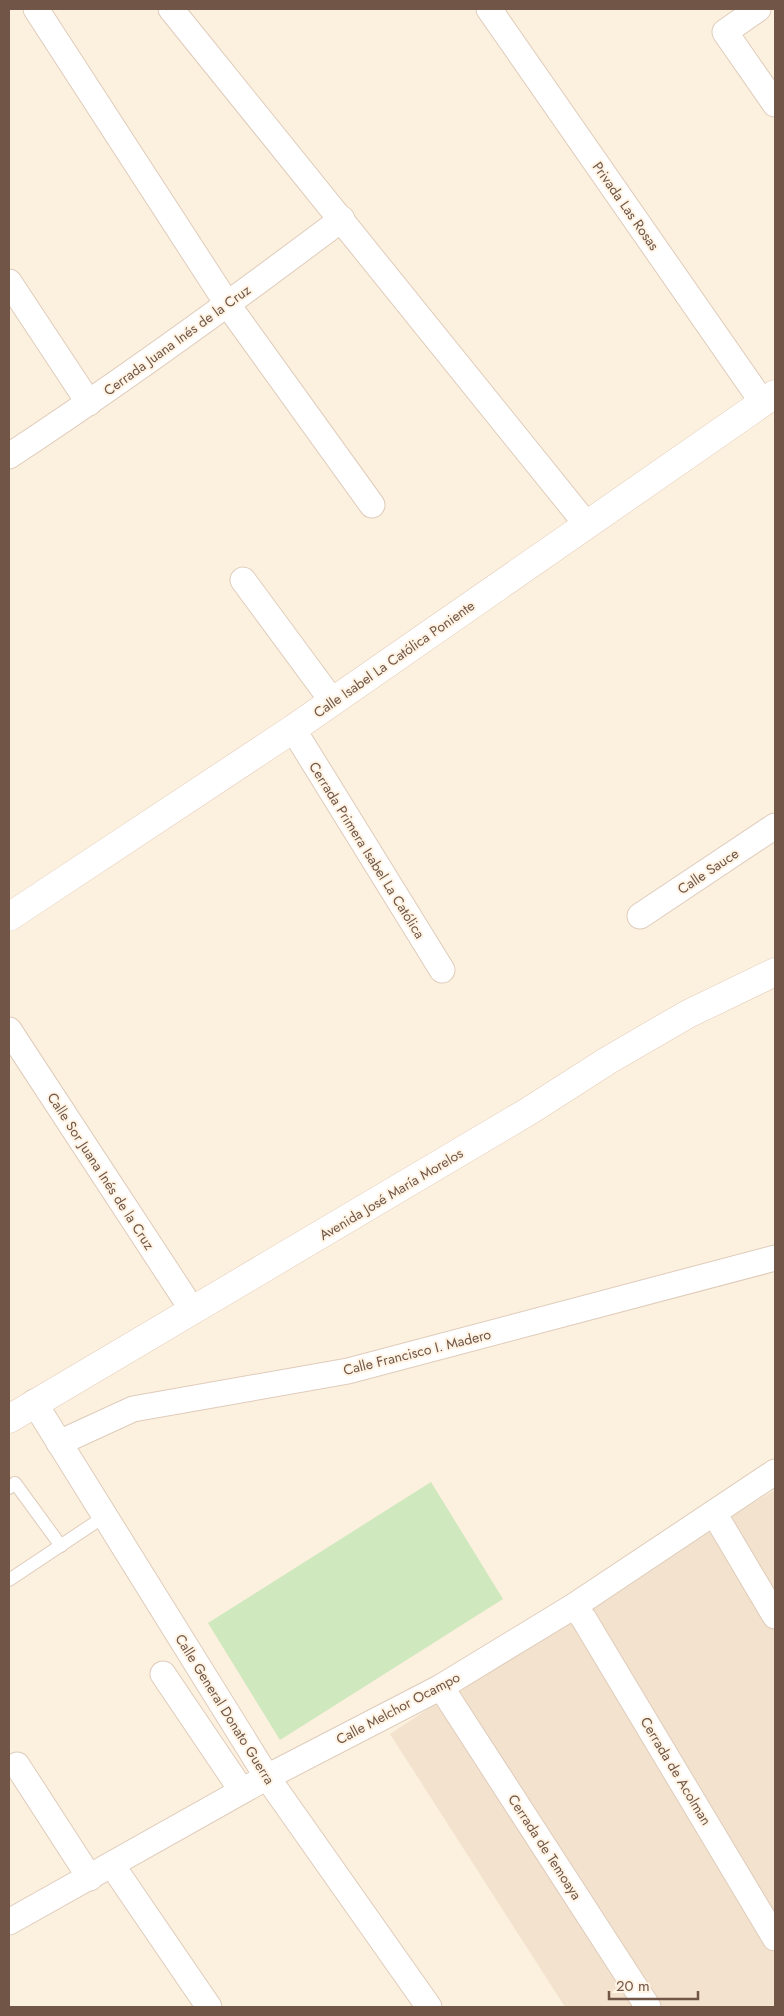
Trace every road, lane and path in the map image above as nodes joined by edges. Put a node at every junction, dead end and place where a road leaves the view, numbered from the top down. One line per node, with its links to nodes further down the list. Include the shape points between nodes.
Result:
1 (36, 9): 8 (street)
2 (171, 9): 6 (street)
3 (489, 9): 9 (street, Privada Las Rosas)
4 (758, 9): 5 (street, via 725,32)
5 (775, 104)
6 (342, 219): 8 (street, Cerrada Juana Inés de la Cruz); 13 (street)
7 (9, 282): 10 (street)
8 (228, 305): 10 (street, Cerrada Juana Inés de la Cruz); 12 (street)
9 (769, 398): 13 (main road, Calle Isabel La Católica Poniente)
10 (90, 403): 11 (street, Cerrada Juana Inés de la Cruz)
11 (9, 456)
12 (372, 505)
13 (587, 525): 15 (main road, Calle Isabel La Católica Poniente)
14 (243, 580): 15 (street)
15 (333, 702): 16 (main road, Calle Isabel La Católica Poniente)
16 (293, 729): 19 (main road, Calle Isabel La Católica Poniente); 20 (street, Cerrada Primera Isabel La Católica)
17 (775, 826): 18 (street, Calle Sauce)
18 (640, 916)
19 (9, 917)
20 (442, 970)
21 (775, 972): 24 (main road, Avenida José María Morelos, via 688,1014 607,1061)
22 (9, 1030): 24 (street, Calle Sor Juana Inés de la Cruz)
23 (775, 1258): 27 (street, Calle Francisco I. Madero, via 348,1371 133,1409)
24 (193, 1312): 25 (main road, Avenida José María Morelos)
25 (34, 1402): 26 (main road, Avenida José María Morelos); 27 (street, Calle General Donato Guerra)
26 (9, 1419)
27 (59, 1442): 31 (street, Calle General Donato Guerra)
28 (775, 1472): 30 (street, Calle Melchor Ocampo)
29 (9, 1488): 32 (lane, via 15,1483)
30 (714, 1513): 34 (street, Calle Melchor Ocampo); 35 (street)
31 (104, 1516): 32 (lane); 39 (street, Calle General Donato Guerra)
32 (61, 1546): 33 (lane)
33 (9, 1580)
34 (574, 1606): 37 (street, Calle Melchor Ocampo); 44 (street, Cerrada de Acolman)
35 (775, 1616)
36 (163, 1674): 40 (street)
37 (441, 1687): 39 (street, Calle Melchor Ocampo); 47 (street, Cerrada de Temoaya)
38 (17, 1765): 42 (street)
39 (267, 1777): 40 (street, Calle Melchor Ocampo); 46 (street, Calle General Donato Guerra)
40 (242, 1790): 41 (street, Calle Melchor Ocampo)
41 (112, 1865): 42 (street, Calle Melchor Ocampo); 45 (street)
42 (90, 1878): 43 (street, Calle Melchor Ocampo)
43 (9, 1922)
44 (775, 1938)
45 (209, 2007)
46 (429, 2007)
47 (648, 2007)

